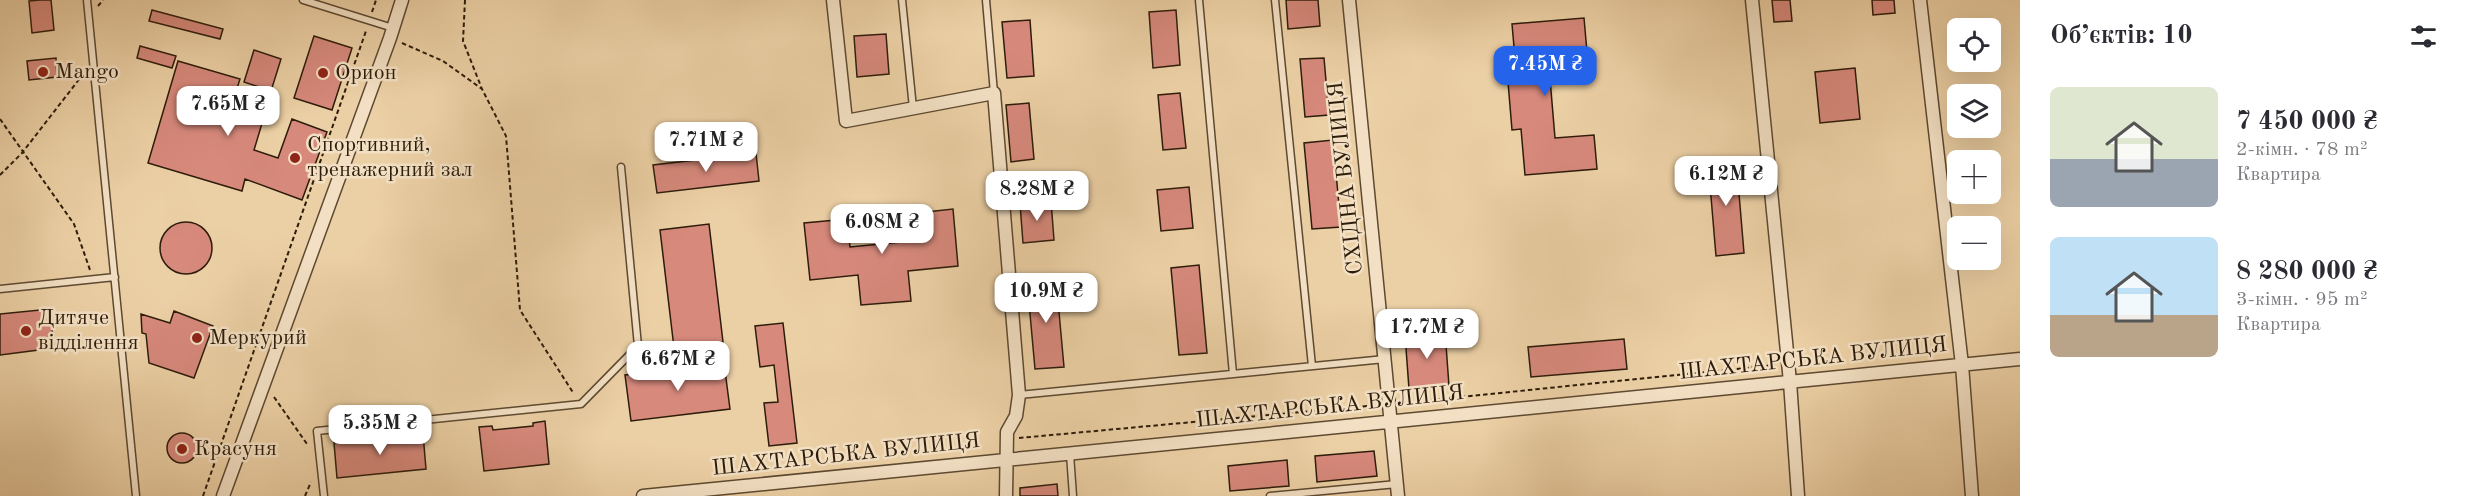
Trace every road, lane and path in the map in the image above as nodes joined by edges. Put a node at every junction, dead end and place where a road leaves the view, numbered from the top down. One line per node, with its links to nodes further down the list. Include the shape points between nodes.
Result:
1 (87, 0): 16 (lane)
2 (303, 0): 14 (lane)
3 (376, 0): 14 (path)
4 (402, 0): 15 (street)
5 (465, 0): 17 (path, via 463,41)
6 (833, 0): 19 (street, via 846,121)
7 (902, 0): 19 (lane)
8 (986, 0): 18 (lane)
9 (1199, 0): 31 (lane)
10 (1275, 0): 30 (lane)
11 (1349, 0): 27 (street, СХІДНА ВУЛИЦЯ)
12 (1752, 0): 33 (street)
13 (1920, 0): 29 (street)
14 (369, 21): 15 (lane); 44 (path)
15 (392, 33): 17 (path, via 443,61); 32 (street)
16 (94, 61): 21 (path); 24 (lane)
17 (482, 89): 35 (path, via 506,136 520,310)
18 (994, 93): 19 (street); 34 (street)
19 (913, 109)
20 (0, 119): 21 (path)
21 (22, 153): 23 (path); 25 (path, via 74,224)
22 (621, 166): 35 (lane, via 638,346)
23 (0, 175)
24 (115, 277): 25 (lane); 43 (lane)
25 (94, 279): 26 (lane)
26 (0, 289)
27 (1385, 358): 30 (lane); 36 (street, СХІДНА ВУЛИЦЯ)
28 (2020, 359): 29 (street, ШАХТАРСЬКА ВУЛИЦЯ)
29 (1962, 365): 33 (street, ШАХТАРСЬКА ВУЛИЦЯ); 53 (street)
30 (1312, 366): 31 (lane)
31 (1233, 374): 34 (lane)
32 (265, 382): 37 (path); 45 (street)
33 (1790, 382): 36 (street, ШАХТАРСЬКА ВУЛИЦЯ); 52 (street)
34 (1019, 395): 39 (street, via 1016,416 1007,432)
35 (581, 404): 40 (lane, via 317,431)
36 (1391, 422): 38 (street, ШАХТАРСЬКА ВУЛИЦЯ); 41 (street, СХІДНА ВУЛИЦЯ)
37 (308, 446)
38 (1070, 454): 39 (street, ШАХТАРСЬКА ВУЛИЦЯ); 50 (lane)
39 (1006, 460): 48 (street, ШАХТАРСЬКА ВУЛИЦЯ); 49 (street)
40 (320, 464): 46 (path); 47 (lane)
41 (1398, 490): 42 (lane)
42 (1324, 494): 51 (lane)
43 (136, 496)
44 (203, 496)
45 (223, 496)
46 (304, 496)
47 (324, 496)
48 (644, 496)
49 (1006, 496)
50 (1074, 496)
51 (1270, 496)
52 (1798, 496)
53 (1972, 496)

